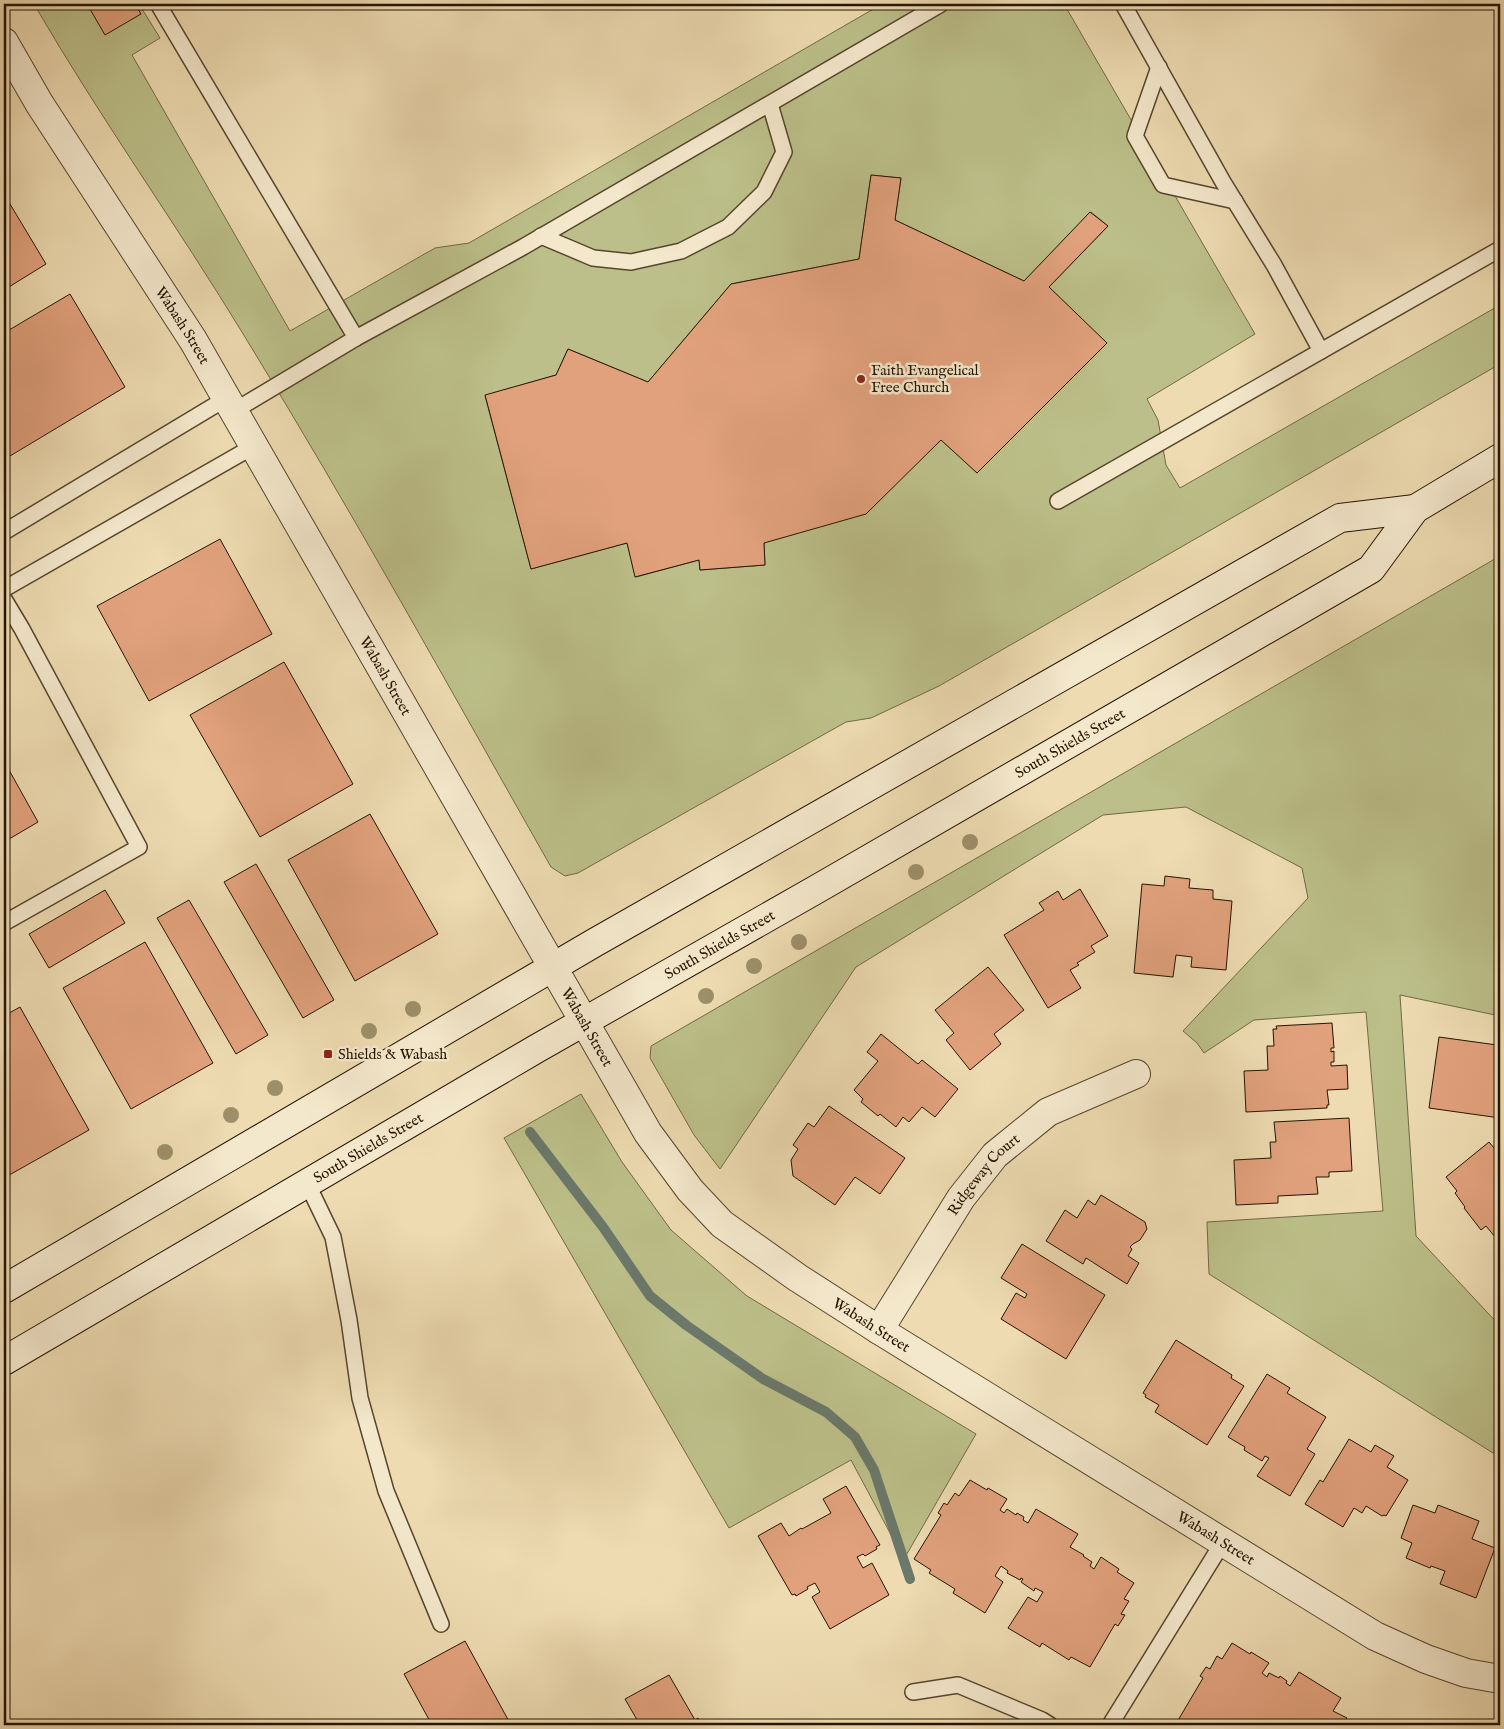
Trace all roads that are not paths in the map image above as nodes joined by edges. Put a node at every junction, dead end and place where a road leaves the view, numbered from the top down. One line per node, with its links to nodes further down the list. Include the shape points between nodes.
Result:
1 (158, 4): 10 (lane)
2 (942, 4): 6 (lane)
3 (1123, 4): 5 (lane)
4 (4, 42): 12 (main road, Wabash Street, via 39,103 194,340)
5 (1159, 67): 7 (lane); 7 (lane, via 1135,136 1163,185)
6 (770, 104): 8 (lane); 8 (lane, via 784,152 764,192 728,227 681,251 631,262 592,258)
7 (1235, 201): 11 (lane)
8 (541, 236): 10 (lane)
9 (1500, 249): 11 (lane)
10 (356, 338): 12 (lane)
11 (1321, 352): 15 (lane)
12 (230, 405): 13 (main road, Wabash Street); 17 (lane)
13 (254, 446): 18 (lane); 21 (main road, Wabash Street)
14 (1500, 458): 16 (main road, South Shields Street)
15 (1058, 501)
16 (1415, 509): 21 (main road, South Shields Street, via 1340,518); 22 (main road, South Shields Street, via 1371,569)
17 (4, 532)
18 (4, 590)
19 (4, 599): 20 (lane, via 140,847)
20 (4, 923)
21 (552, 967): 22 (main road, Wabash Street); 25 (main road, South Shields Street)
22 (584, 1021): 24 (main road, South Shields Street); 26 (main road, Wabash Street, via 648,1133 690,1190 722,1224)
23 (1136, 1074): 26 (main road, Ridgeway Court, via 1048,1112 995,1155 961,1198)
24 (307, 1183): 27 (main road, South Shields Street); 29 (lane, via 333,1237 360,1398 386,1490)
25 (4, 1289)
26 (879, 1330): 28 (main road, Wabash Street)
27 (4, 1361)
28 (1223, 1542): 30 (main road, Wabash Street, via 1375,1636 1426,1659 1466,1673); 33 (lane)
29 (441, 1624)
30 (1500, 1680)
31 (913, 1692): 32 (lane, via 958,1685)
32 (1050, 1725)
33 (1110, 1725)

